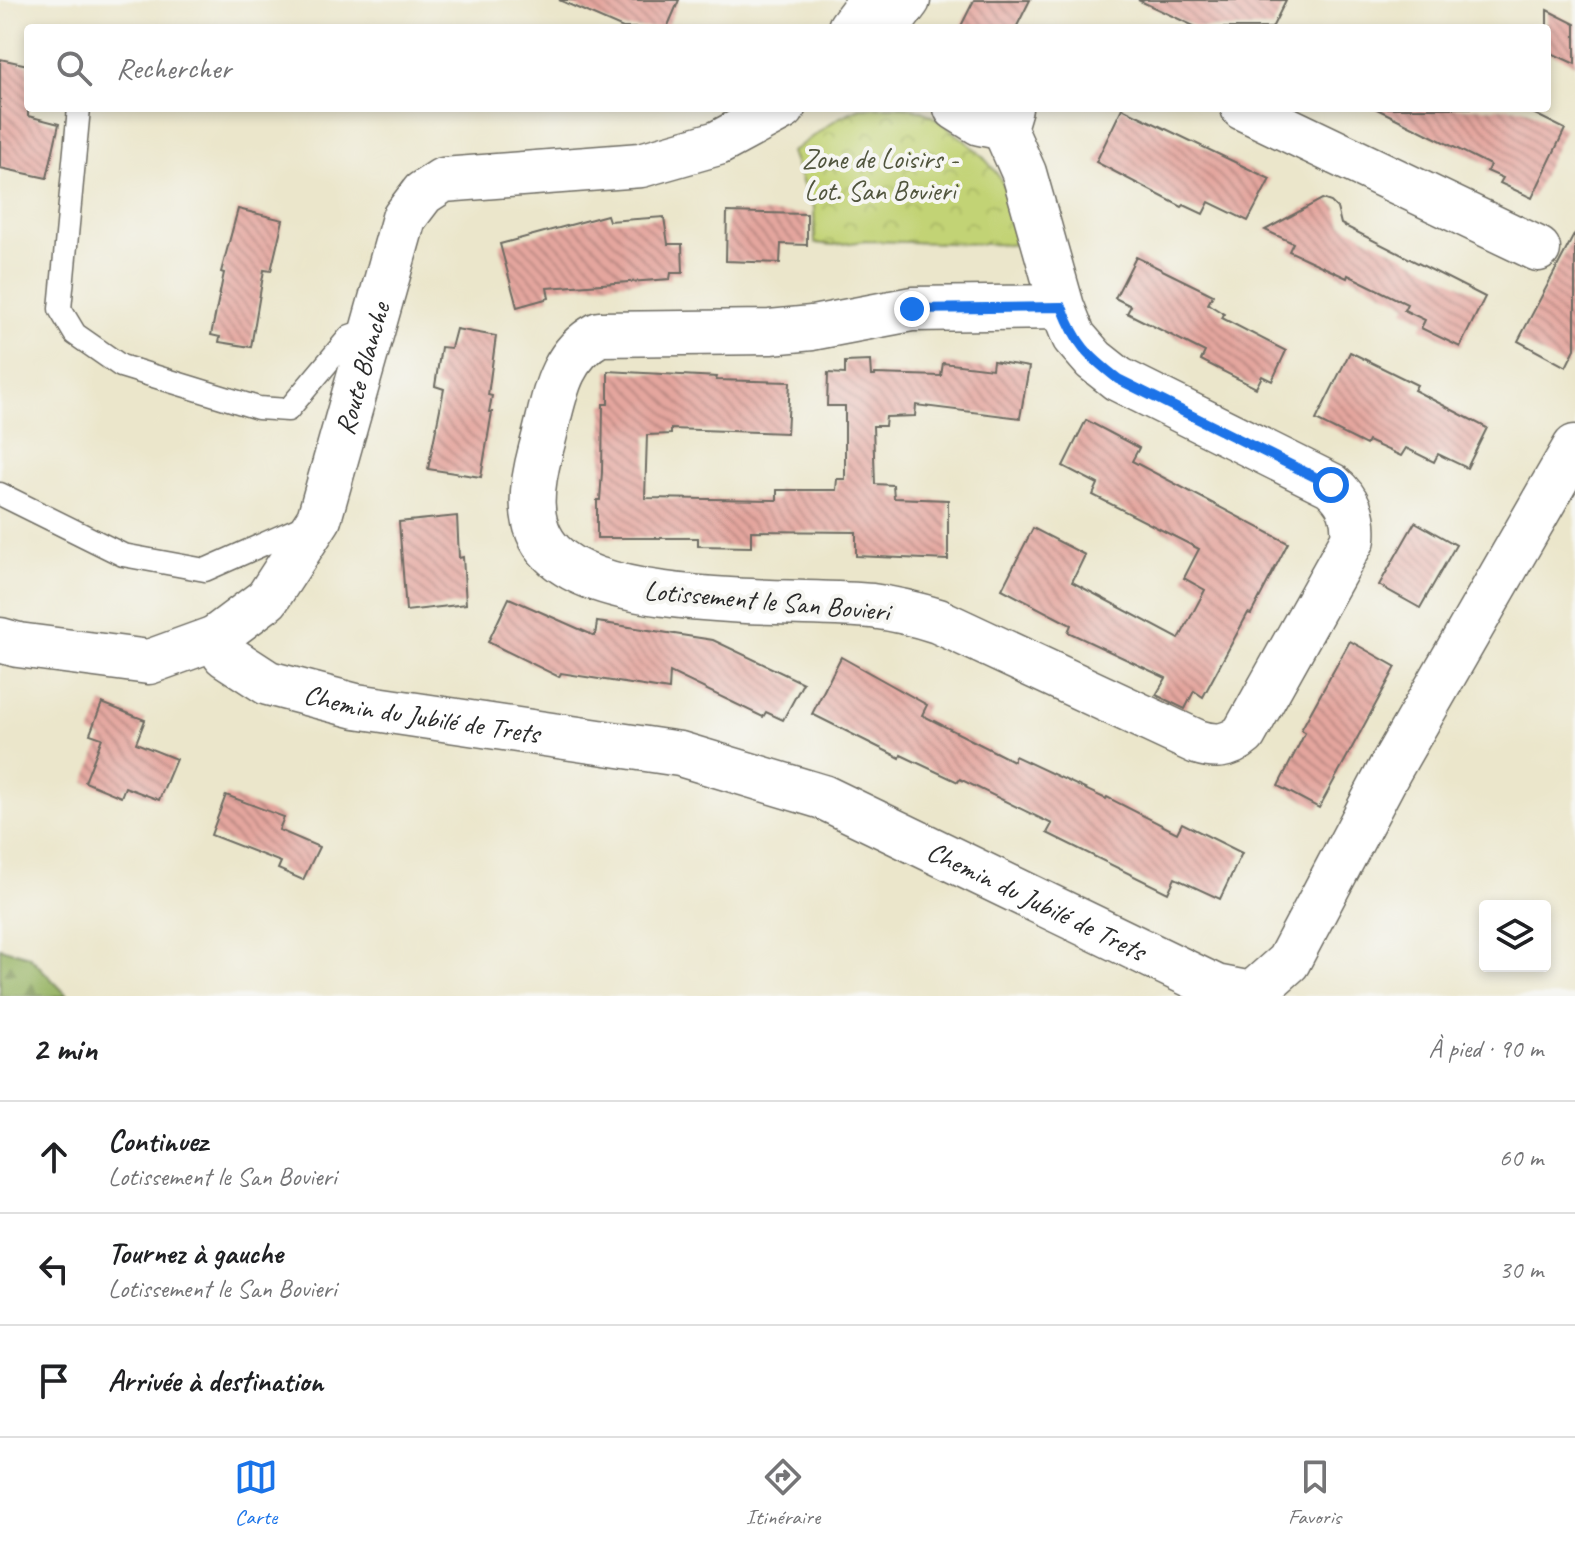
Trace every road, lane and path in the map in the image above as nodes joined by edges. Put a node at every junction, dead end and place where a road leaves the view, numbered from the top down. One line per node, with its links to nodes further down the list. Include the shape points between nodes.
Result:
1 (79, 112): 8 (lane, via 60,309 75,334 121,366 258,408 288,410 350,336)
2 (772, 112): 8 (street, Route Blanche, via 718,143 641,165 443,180 423,193 404,218)
3 (962, 112): 5 (street, Lotissement le San Bovieri, via 980,123)
4 (1251, 112): 6 (street)
5 (1007, 118): 7 (street, Lotissement le San Bovieri)
6 (1538, 249)
7 (1062, 307): 7 (street, Lotissement le San Bovieri, via 912,309 770,332 599,334 565,365 533,476 533,517 540,535 565,563 630,590 873,607 938,621 1197,742 1234,742 1244,734 1353,539 1352,511 1331,485 1118,379 1074,337)
8 (373, 328): 11 (street, Route Blanche)
9 (1575, 447): 12 (street, Chemin du Jubilé de Trets, via 1390,769 1288,962 1252,994 1216,987 823,797 680,754 356,706 283,687 225,655)
10 (0, 494): 11 (lane, via 123,555 205,570)
11 (319, 519): 12 (street, Route Blanche, via 267,599)
12 (215, 638): 13 (street, Route Blanche, via 149,662)
13 (0, 640)

